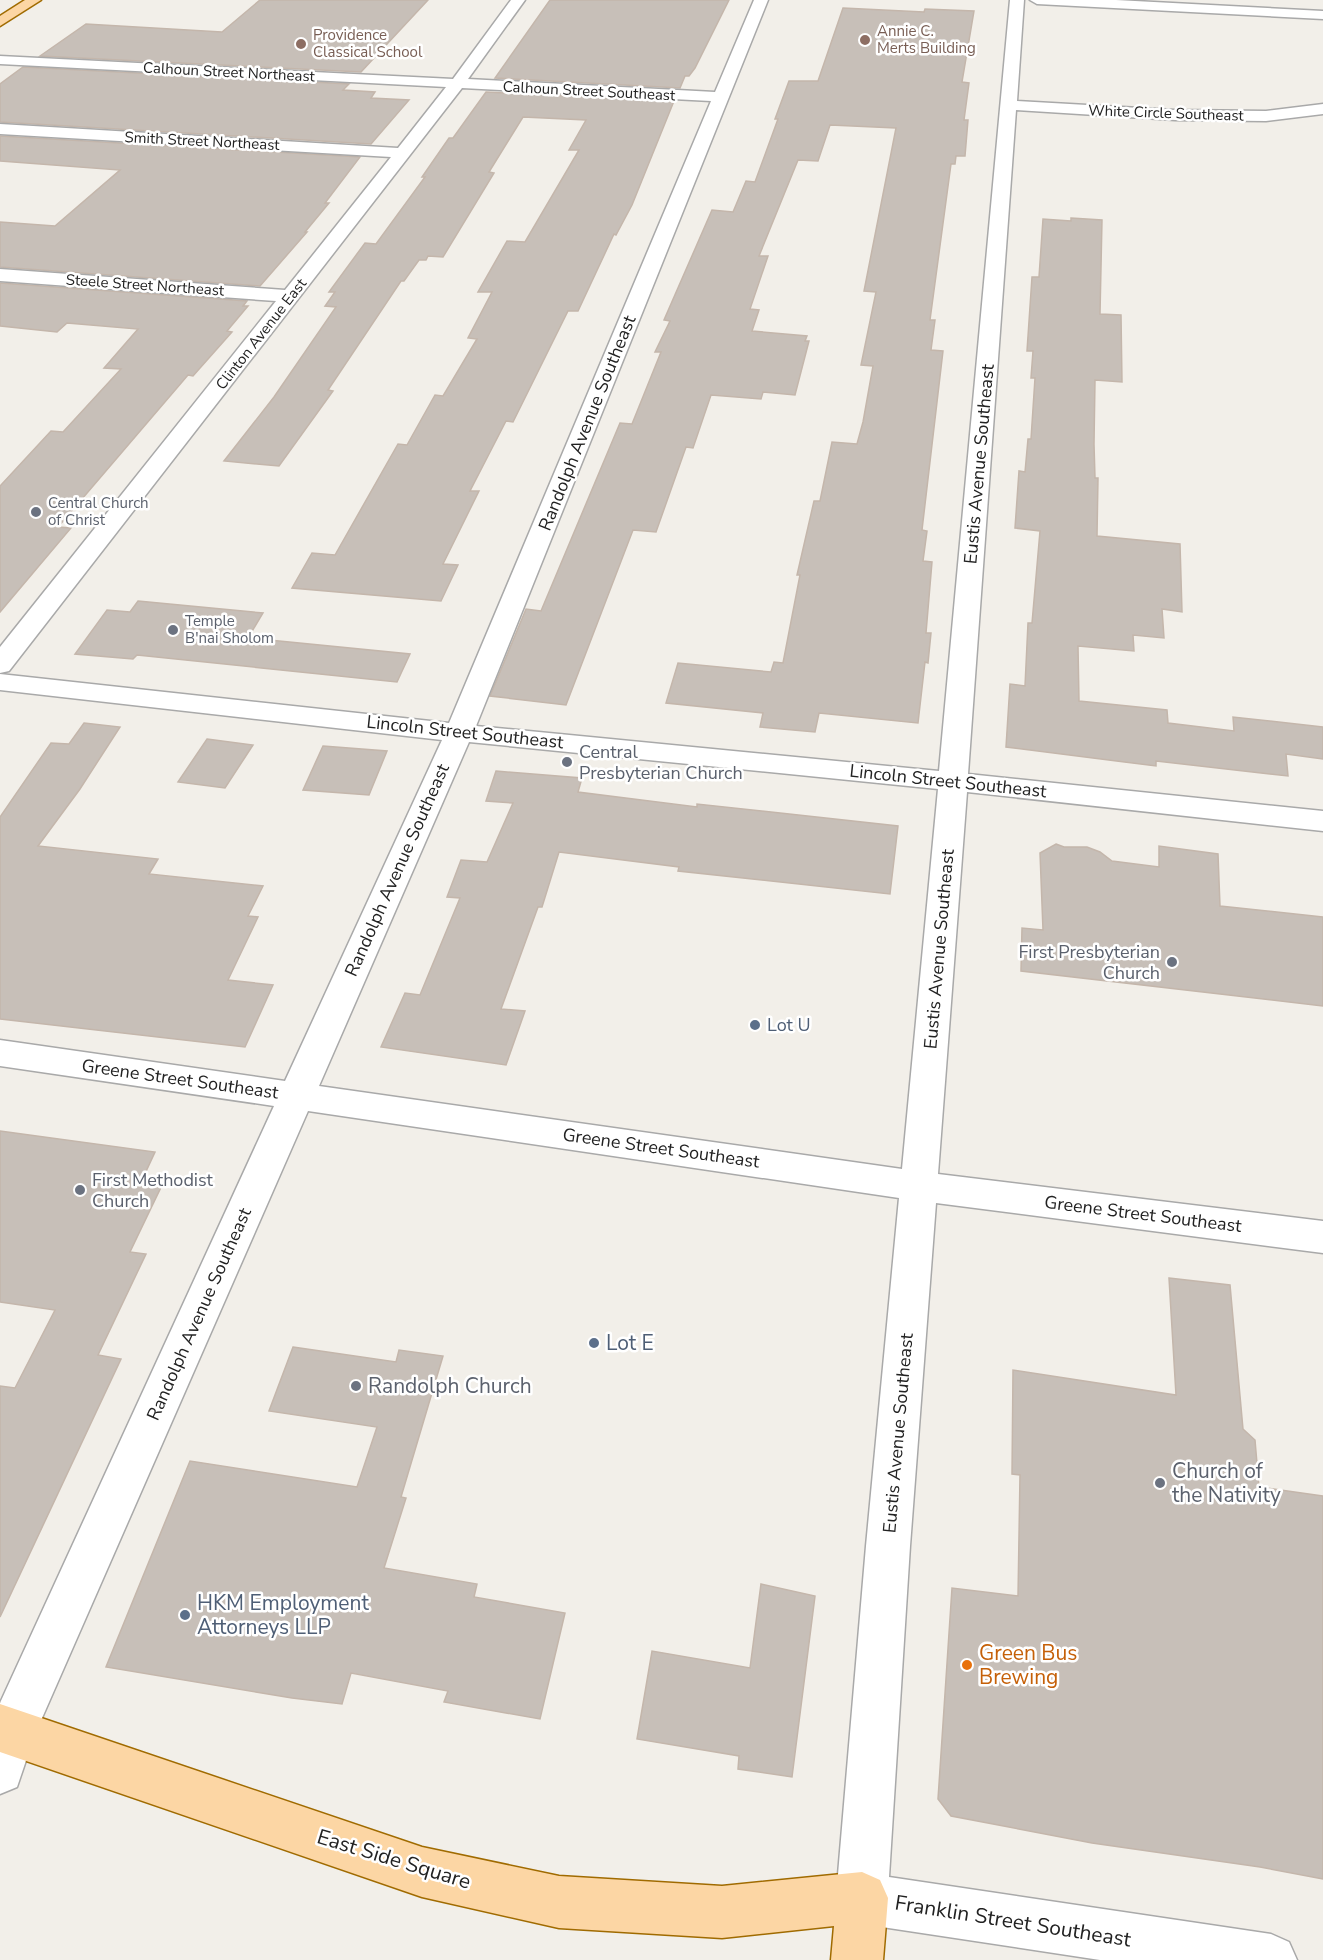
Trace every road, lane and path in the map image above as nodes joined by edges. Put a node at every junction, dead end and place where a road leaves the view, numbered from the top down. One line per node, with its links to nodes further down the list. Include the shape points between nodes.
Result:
1 (34, 0): 7 (main road)
2 (518, 0): 9 (street, Clinton Avenue East)
3 (761, 0): 10 (street, Randolph Avenue Southeast)
4 (1017, 0): 11 (street, Eustis Avenue Southeast)
5 (1037, 0): 6 (street)
6 (1323, 15)
7 (0, 22)
8 (0, 60): 9 (street, Calhoun Street Northeast)
9 (457, 84): 10 (street, Calhoun Street Southeast); 14 (street, Clinton Avenue East)
10 (721, 97): 19 (street, Randolph Avenue Southeast)
11 (1008, 105): 12 (street, White Circle Southeast, via 1266,116); 20 (street, Eustis Avenue Southeast)
12 (1323, 109)
13 (0, 129): 14 (street, Smith Street Northeast)
14 (403, 153): 16 (street, Clinton Avenue East)
15 (0, 275): 16 (street, Steele Street Northeast)
16 (290, 296): 17 (street, Clinton Avenue East)
17 (0, 665)
18 (0, 682): 19 (street, Lincoln Street Southeast)
19 (459, 732): 20 (street, Lincoln Street Southeast); 23 (street, Randolph Avenue Southeast)
20 (953, 781): 21 (street, Lincoln Street Southeast); 24 (street, Eustis Avenue Southeast)
21 (1323, 821)
22 (0, 1053): 23 (street, Greene Street Southeast)
23 (296, 1096): 24 (street, Greene Street Southeast); 26 (street, Randolph Avenue Southeast)
24 (919, 1186): 25 (street, Greene Street Southeast); 27 (street, Eustis Avenue Southeast)
25 (1323, 1237)
26 (4, 1743): 27 (main road, East Side Square, via 422,1872 558,1902 722,1912)
27 (862, 1898): 28 (main road); 29 (street, Franklin Street Southeast)
28 (857, 1960)
29 (1271, 1960)

